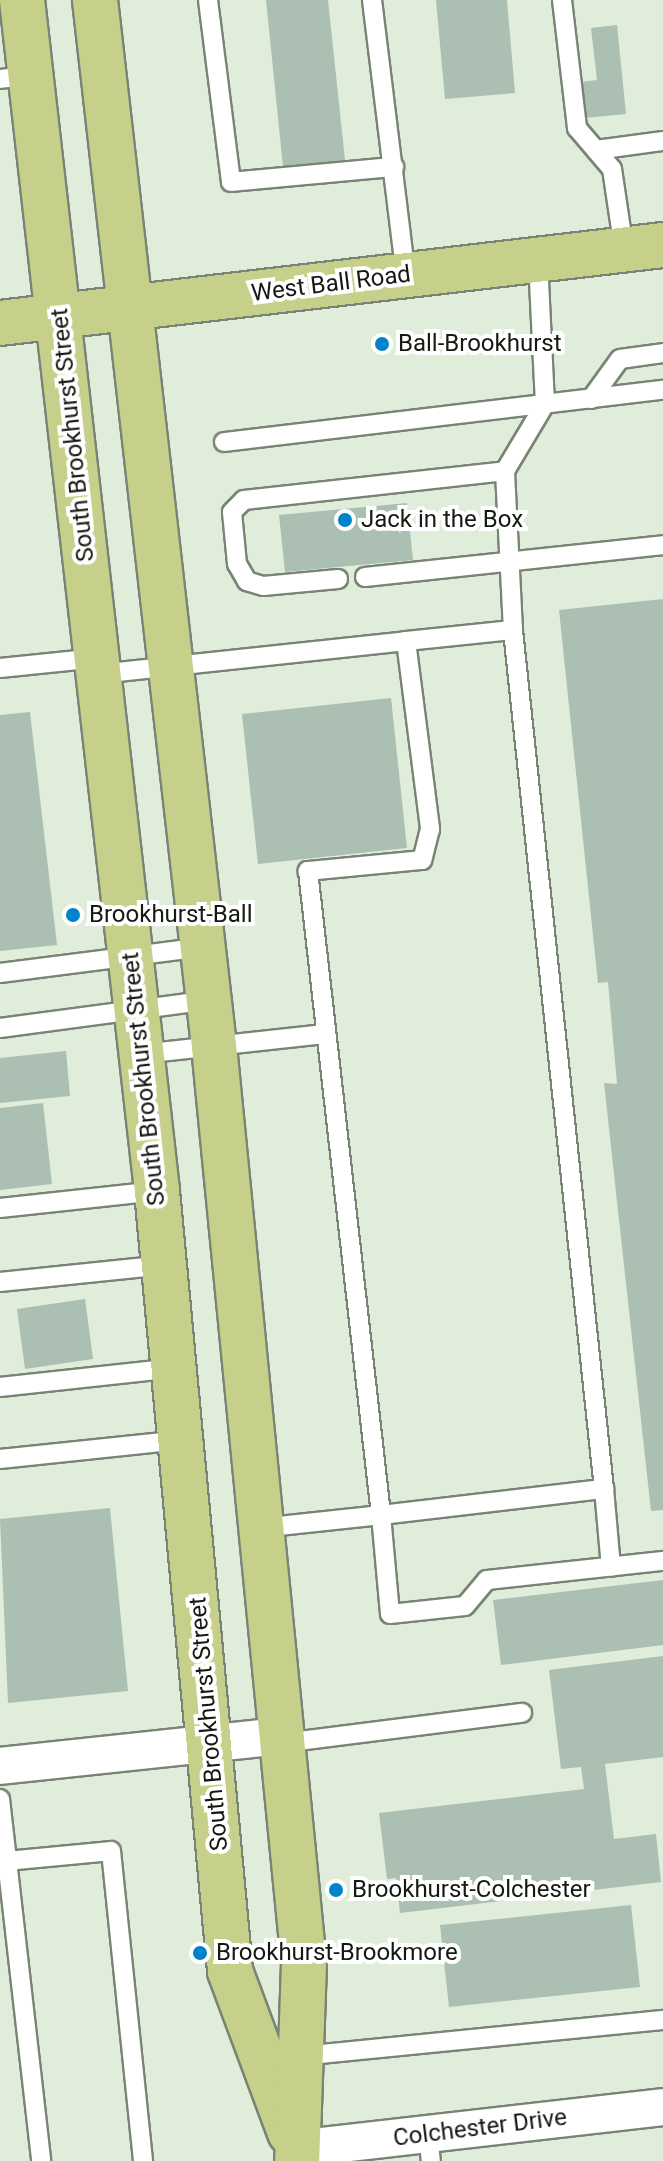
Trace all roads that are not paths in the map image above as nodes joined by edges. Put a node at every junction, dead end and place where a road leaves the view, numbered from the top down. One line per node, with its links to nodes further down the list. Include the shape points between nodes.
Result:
1 (22, 0): 6 (main road, South Brookhurst Street)
2 (95, 0): 13 (main road)
3 (208, 0): 9 (lane, via 231,182)
4 (372, 0): 9 (lane)
5 (562, 0): 8 (lane, via 577,128)
6 (15, 77): 14 (main road, South Brookhurst Street)
7 (663, 141): 8 (lane)
8 (596, 150): 10 (lane, via 612,169)
9 (394, 167): 12 (lane)
10 (644, 247): 11 (main road, West Ball Road)
11 (538, 260): 12 (main road, West Ball Road); 19 (lane)
12 (406, 275): 13 (main road, West Ball Road)
13 (130, 308): 14 (main road, West Ball Road); 29 (main road)
14 (60, 316): 15 (main road, West Ball Road); 28 (main road, South Brookhurst Street)
15 (0, 323)
16 (663, 353): 18 (lane, via 620,359)
17 (663, 390): 18 (lane)
18 (591, 399): 19 (lane)
19 (545, 404): 20 (lane); 21 (lane)
20 (224, 442)
21 (505, 471): 23 (lane); 25 (lane, via 244,500 232,512 237,564 247,581 263,586)
22 (663, 545): 23 (lane)
23 (505, 564): 24 (lane); 26 (lane)
24 (365, 577)
25 (338, 579)
26 (513, 630): 27 (lane); 48 (lane)
27 (406, 641): 29 (lane); 37 (lane, via 430,829 422,860 308,871)
28 (98, 666): 29 (lane); 30 (lane); 32 (main road, South Brookhurst Street)
29 (171, 666): 31 (main road)
30 (0, 668)
31 (202, 947): 32 (lane); 34 (main road)
32 (131, 958): 33 (lane); 35 (main road, South Brookhurst Street)
33 (0, 973)
34 (209, 1000): 35 (lane); 38 (main road)
35 (137, 1011): 36 (lane); 39 (main road, South Brookhurst Street)
36 (0, 1028)
37 (325, 1034): 38 (lane); 49 (lane)
38 (214, 1046): 39 (lane); 50 (main road)
39 (141, 1054): 40 (main road, South Brookhurst Street)
40 (157, 1191): 41 (lane); 42 (main road, South Brookhurst Street)
41 (0, 1208)
42 (165, 1265): 43 (lane); 44 (main road, South Brookhurst Street)
43 (0, 1282)
44 (175, 1368): 45 (lane); 46 (main road, South Brookhurst Street)
45 (0, 1387)
46 (183, 1440): 47 (lane); 55 (main road, South Brookhurst Street)
47 (0, 1459)
48 (604, 1489): 49 (lane); 52 (lane)
49 (381, 1515): 50 (lane); 52 (lane, via 390,1614 465,1606 487,1580)
50 (260, 1528): 54 (main road)
51 (663, 1561): 52 (lane)
52 (611, 1567)
53 (522, 1713): 54 (lane)
54 (281, 1739): 55 (street); 60 (main road, via 304,1964)
55 (212, 1743): 56 (street); 63 (main road, South Brookhurst Street, via 230,1971)
56 (0, 1766)
57 (0, 1799): 58 (lane)
58 (7, 1861): 64 (lane); 65 (lane, via 111,1851)
59 (663, 2020): 60 (lane)
60 (301, 2056): 63 (main road)
61 (663, 2107): 62 (street, Colchester Drive)
62 (429, 2147): 63 (street, Colchester Drive)
63 (297, 2155)
64 (41, 2161)
65 (143, 2161)

